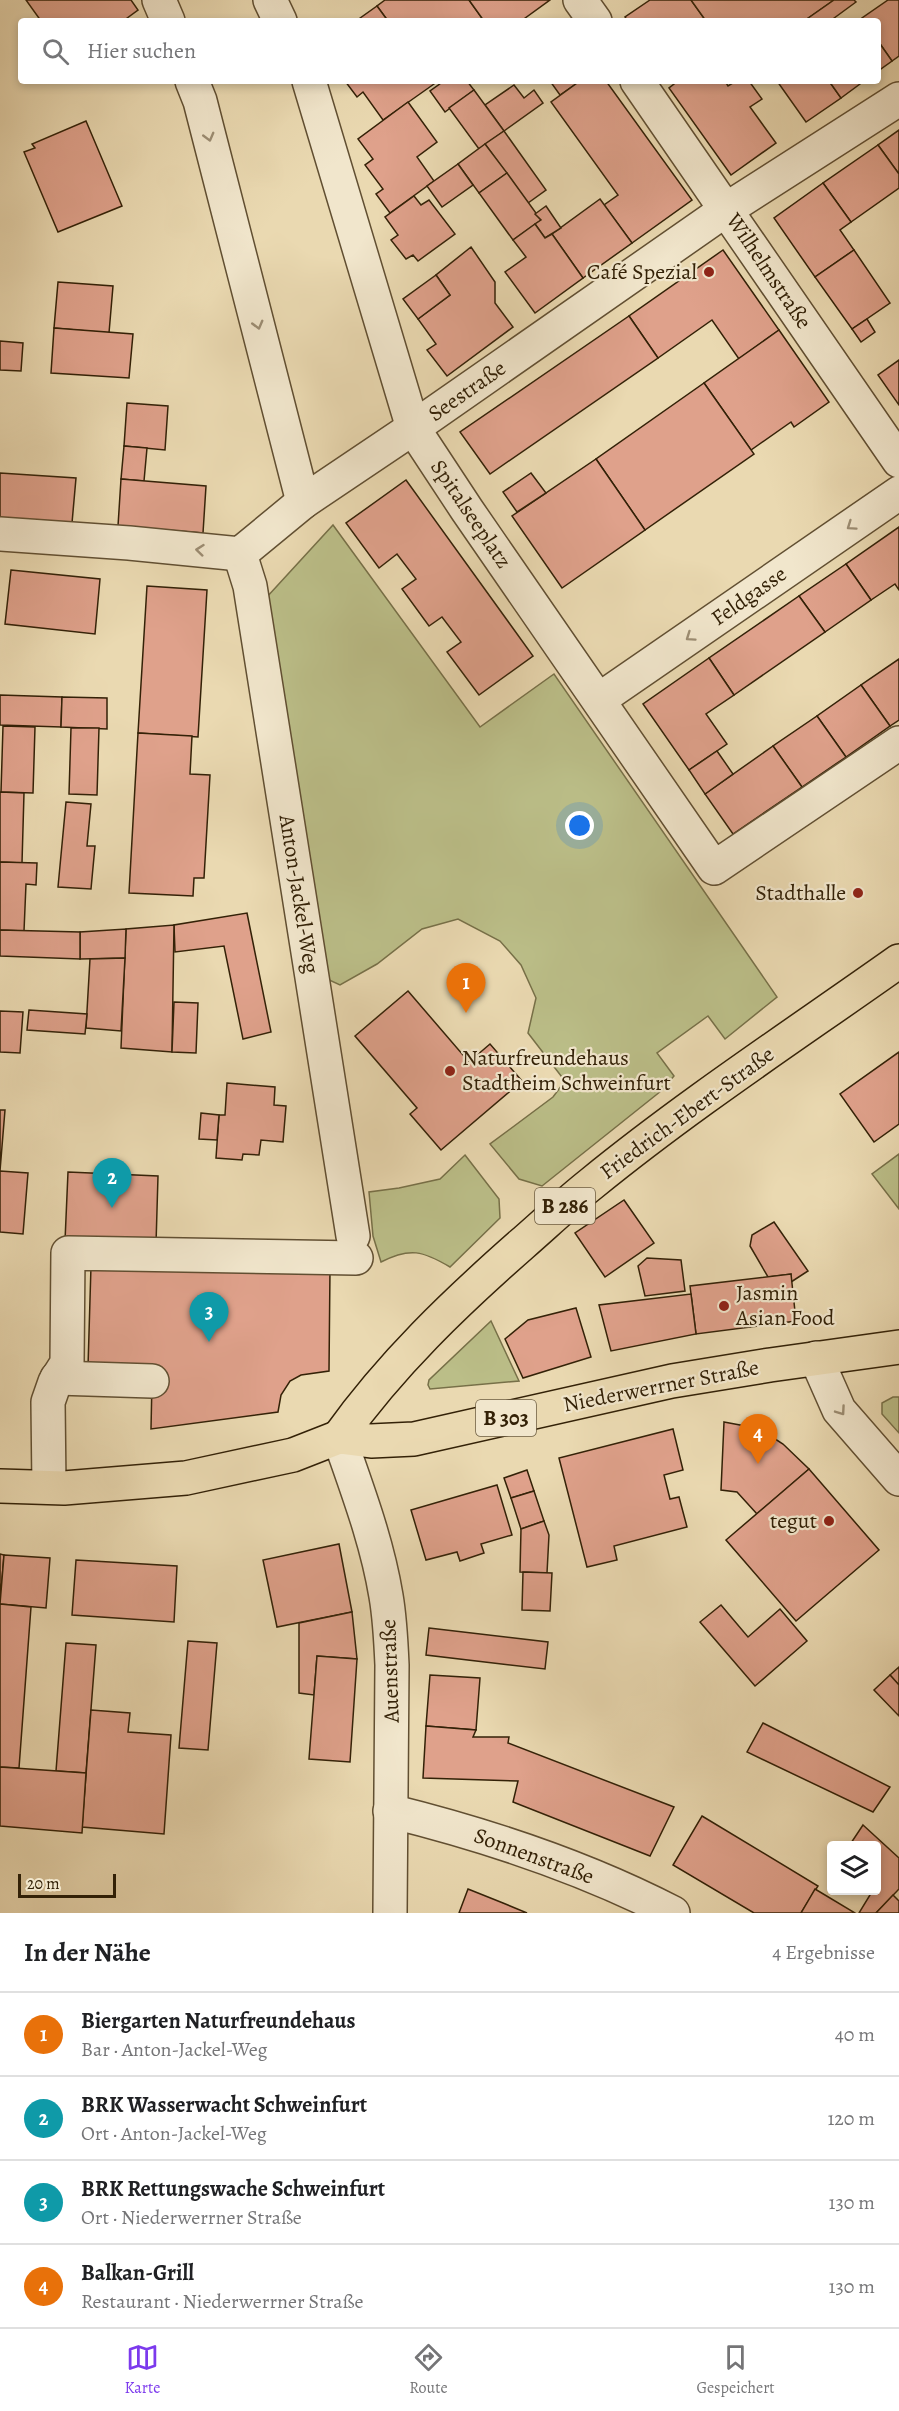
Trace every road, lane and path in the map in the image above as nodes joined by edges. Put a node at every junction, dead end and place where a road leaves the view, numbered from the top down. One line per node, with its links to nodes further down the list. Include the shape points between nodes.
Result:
1 (159, 0): 4 (street)
2 (270, 0): 5 (street)
3 (580, 0): 6 (street)
4 (167, 18)
5 (279, 18)
6 (593, 18)
7 (193, 84): 15 (street, one-way to 15)
8 (310, 84): 12 (street, Spitalseeplatz)
9 (639, 84): 11 (street, Wilhelmstraße)
10 (899, 99): 11 (street, Seestraße)
11 (727, 209): 12 (street, Seestraße); 13 (street, Wilhelmstraße)
12 (413, 428): 15 (street, Seestraße); 18 (street, Spitalseeplatz)
13 (899, 461)
14 (899, 493): 18 (street, Feldgasse, one-way to 18)
15 (303, 502): 17 (street, Seestraße)
16 (0, 534): 17 (street, one-way to 16)
17 (240, 554): 23 (street, Anton-Jackel-Weg, via 250,586 354,1247 68,1253 79,1316 67,1364)
18 (600, 699): 19 (street, Spitalseeplatz, via 714,868)
19 (899, 743)
20 (899, 961): 25 (main road, Friedrich-Ebert-Straße / B 286, via 733,1077 591,1184 488,1274 402,1357)
21 (899, 1347): 22 (main road, Niederwerrner Straße / B 303)
22 (816, 1358): 25 (main road, Niederwerrner Straße / B 303, via 672,1381 414,1439 370,1442); 26 (street, one-way to 26, via 839,1410)
23 (57, 1378): 24 (street); 28 (street, via 48,1402)
24 (152, 1381)
25 (339, 1437): 28 (main road, via 293,1455 186,1478); 29 (street, Auenstraße, via 365,1510 386,1596 392,1665)
26 (899, 1479)
27 (0, 1486): 28 (main road)
28 (49, 1487)
29 (390, 1811): 30 (street, Auenstraße); 31 (street, Sonnenstraße, via 454,1827 548,1860)
30 (390, 1913)
31 (673, 1913)

